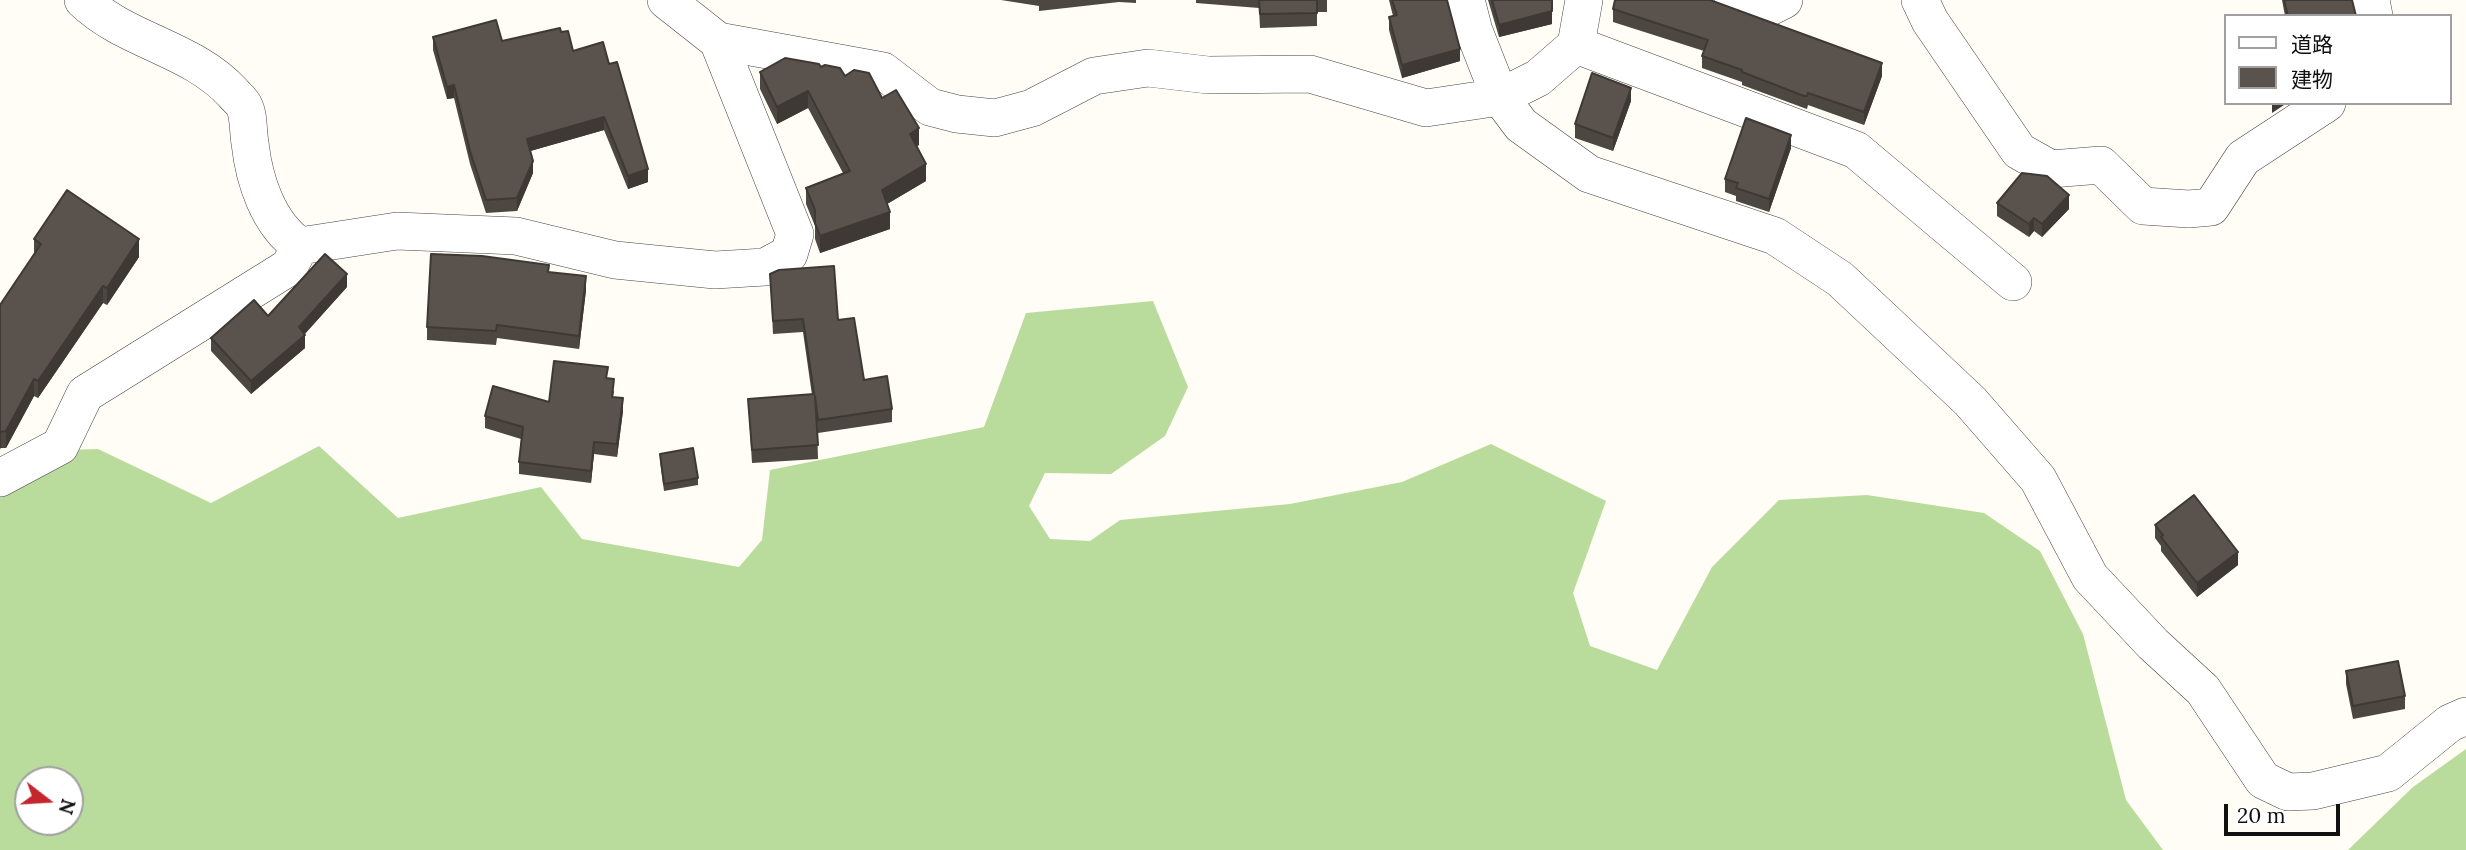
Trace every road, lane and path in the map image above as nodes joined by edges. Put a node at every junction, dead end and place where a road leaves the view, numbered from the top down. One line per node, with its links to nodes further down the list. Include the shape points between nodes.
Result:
1 (83, 0): 8 (street, via 94,11)
2 (666, 0): 9 (street)
3 (1466, 0): 11 (street)
4 (1584, 0): 10 (street)
5 (1733, 0): 6 (street, via 1764,10)
6 (1784, 0)
7 (1920, 0): 12 (street, via 2019,151 2051,169 2101,165 2143,206 2211,207 2243,158)
8 (130, 15): 13 (street, via 167,47 220,79 245,107 253,164 268,208 288,239)
9 (718, 41): 11 (street, via 883,71 930,107 995,118 1032,108 1094,76 1148,68 1208,75 1310,74 1426,108); 13 (street, via 794,234 789,254 765,267 715,270 615,260 516,236 397,231)
10 (1576, 45): 11 (street, via 1538,78); 14 (street, via 1856,150)
11 (1500, 97): 16 (street, via 1521,125 1589,174 1775,236 1840,279 1970,401 2038,479 2090,577 2203,690 2263,780 2288,792 2313,791 2388,773 2450,723)
12 (2324, 105)
13 (300, 246): 15 (street, via 289,267 85,394 60,446)
14 (2013, 282)
15 (0, 478)
16 (2466, 716)

